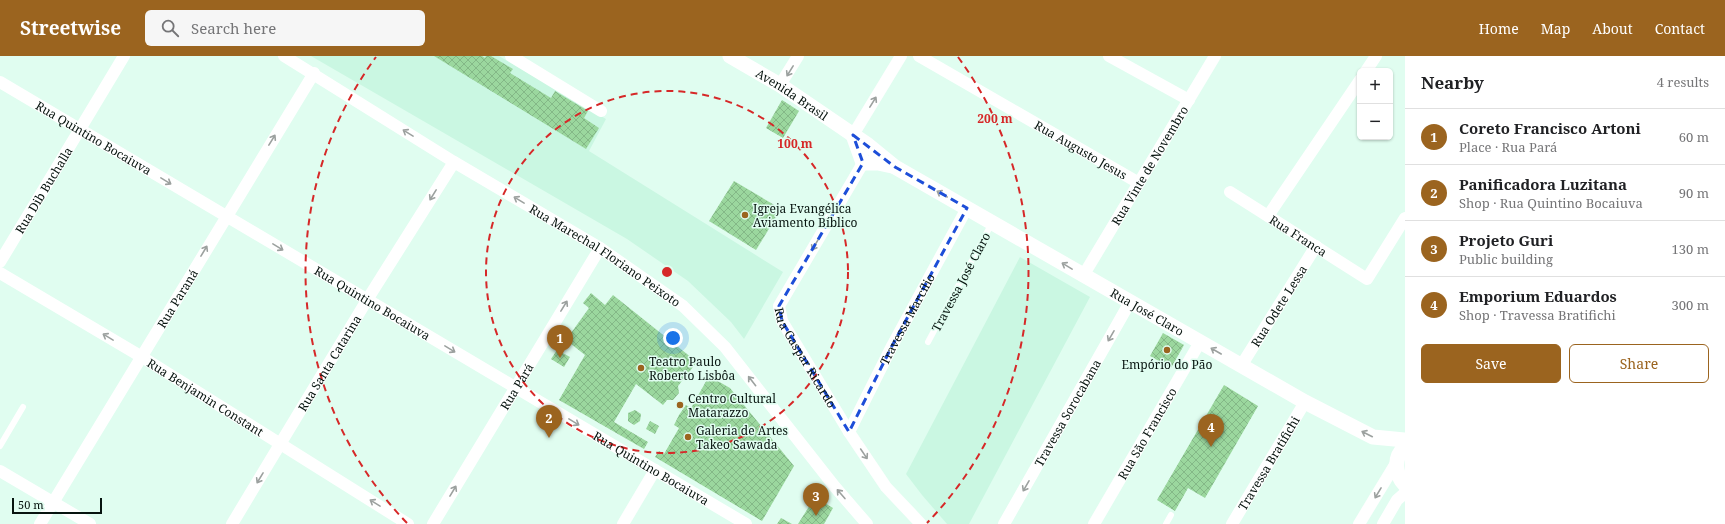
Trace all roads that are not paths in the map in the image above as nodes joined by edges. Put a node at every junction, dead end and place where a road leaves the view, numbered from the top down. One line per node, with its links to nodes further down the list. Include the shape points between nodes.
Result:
1 (124, 56): 18 (street, Rua Dib Buchalla)
2 (284, 56): 12 (street, Rua Marechal Floriano Peixoto)
3 (511, 56): 17 (street)
4 (730, 56): 15 (street, Avenida Brasil)
5 (798, 56): 15 (street, one-way to 15)
6 (901, 56): 19 (street, one-way to 6)
7 (919, 56): 23 (street, Rua Augusto Jesus)
8 (1110, 56): 16 (street)
9 (1215, 56): 16 (street, Rua Vinte de Novembro)
10 (1376, 56): 11 (street)
11 (1368, 68)
12 (314, 73): 20 (street, Rua Marechal Floriano Peixoto, one-way to 12); 26 (street, Rua Paraná, one-way to 12)
13 (0, 82): 18 (street, Rua Quintino Bocaiuva)
14 (1357, 84): 27 (street)
15 (780, 85): 19 (street, Avenida Brasil)
16 (1189, 100): 23 (street, Rua Vinte de Novembro)
17 (601, 111)
18 (80, 130): 26 (street, Rua Quintino Bocaiuva, one-way to 26); 32 (street, Rua Dib Buchalla)
19 (853, 135): 21 (street); 22 (street, Rua José Claro)
20 (454, 162): 31 (street, Rua Marechal Floriano Peixoto, one-way to 20); 35 (street, Rua Santa Catarina, one-way to 35)
21 (863, 162): 22 (street, Rua José Claro); 44 (street, Rua Gaspar Ricardo, one-way to 44, via 779,306 782,321)
22 (895, 167): 25 (street, Rua José Claro, one-way to 22)
23 (1139, 183): 34 (street, Rua Vinte de Novembro)
24 (1230, 192): 27 (street, Rua Franca)
25 (967, 208): 29 (street, Rua José Claro); 44 (street, Travessa Marcílio, via 892,346)
26 (226, 216): 35 (street, Rua Quintino Bocaiuva, one-way to 35); 39 (street, Rua Paraná, one-way to 26)
27 (1268, 216): 30 (street, Rua Franca)
28 (1405, 218): 30 (street, Rua Franca, via 1367,279)
29 (993, 222): 34 (street, Rua José Claro, one-way to 29); 37 (lane, Travessa José Claro)
30 (1316, 246): 40 (street, Rua Odete Lessa)
31 (600, 248): 41 (street, Rua Pará, one-way to 31); 63 (street, Rua Marechal Floriano Peixoto, one-way to 31, via 725,347 683,306)
32 (0, 262)
33 (0, 273): 39 (street, Rua Benjamin Constant, one-way to 33)
34 (1084, 276): 36 (street, Rua José Claro)
35 (367, 300): 41 (street, Rua Quintino Bocaiuva, one-way to 41); 46 (street, Rua Santa Catarina)
36 (1130, 302): 38 (street, Rua José Claro); 65 (street, Travessa Sorocabana, one-way to 65)
37 (928, 342)
38 (1200, 342): 40 (street, Rua José Claro, one-way to 38); 66 (street, Rua São Francisco)
39 (142, 357): 46 (street, Rua Benjamin Constant); 54 (street, Rua Paraná)
40 (1242, 366): 42 (street, Rua José Claro)
41 (515, 387): 50 (street, Rua Quintino Bocaiuva, one-way to 50); 60 (street, Rua Pará, one-way to 41)
42 (1305, 402): 45 (street, Rua José Claro, one-way to 42, via 1373,437); 68 (street, Travessa Bratifichi)
43 (23, 407): 47 (lane)
44 (849, 432): 64 (street, Rua Gaspar Ricardo, one-way to 64, via 886,487)
45 (1405, 440)
46 (280, 445): 58 (street, Rua Santa Catarina, one-way to 58); 59 (street, Rua Benjamin Constant, one-way to 46)
47 (0, 446)
48 (1405, 447): 49 (street)
49 (1396, 463): 52 (street, via 1399,478); 69 (street, one-way to 69)
50 (655, 470): 61 (street); 62 (street, Rua Quintino Bocaiuva)
51 (0, 471): 54 (street)
52 (1405, 485)
53 (1405, 493): 70 (street, via 1397,500)
54 (53, 503): 56 (street, Rua Paraná); 57 (street)
55 (1171, 515): 67 (lane)
56 (40, 524)
57 (90, 524)
58 (232, 524)
59 (408, 524)
60 (433, 524)
61 (623, 524)
62 (746, 524)
63 (867, 524)
64 (922, 524)
65 (1004, 524)
66 (1094, 524)
67 (1166, 524)
68 (1232, 524)
69 (1359, 524)
70 (1383, 524)

